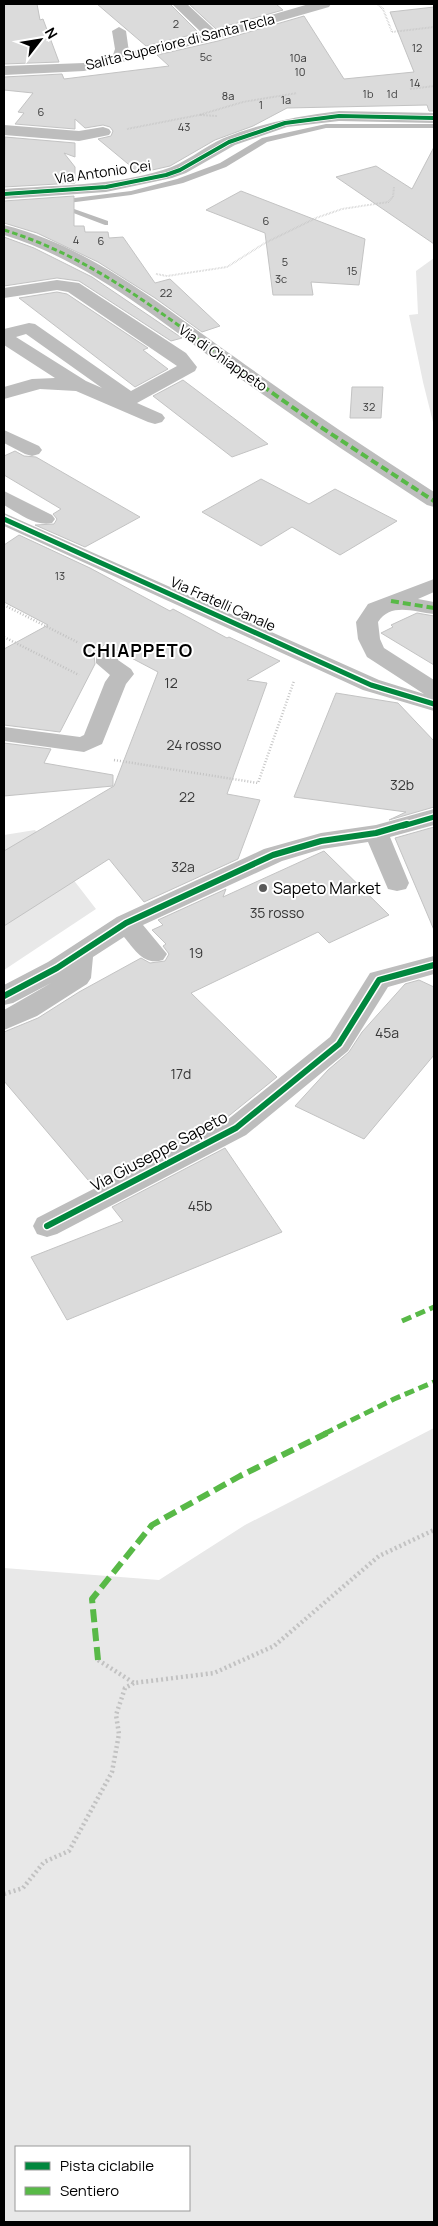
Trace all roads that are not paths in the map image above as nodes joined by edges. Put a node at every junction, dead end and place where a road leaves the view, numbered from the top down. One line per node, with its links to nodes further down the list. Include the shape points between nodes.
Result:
1 (179, 4): 4 (street)
2 (324, 4): 4 (street, Salita Superiore di Santa Tecla)
3 (118, 31): 5 (street, via 122,49)
4 (213, 36): 5 (street, Salita Superiore di Santa Tecla)
5 (120, 59): 6 (street, Salita Superiore di Santa Tecla, via 84,68)
6 (4, 71)
7 (434, 118): 10 (street, Via Antonio Cei, via 339,116 285,123 229,142 166,175 106,187)
8 (4, 130): 9 (street, via 79,136)
9 (103, 132)
10 (4, 194)
11 (4, 230): 20 (street, Via di Chiappeto, via 36,239 111,278 319,426)
12 (4, 293): 13 (street, via 57,285 72,287 178,357 188,367 130,399 29,328)
13 (5, 339): 14 (street)
14 (79, 385): 15 (street, via 26,384); 16 (street)
15 (4, 393)
16 (155, 418)
17 (6, 440): 18 (street)
18 (32, 450)
19 (4, 497): 22 (street)
20 (434, 501)
21 (4, 519): 28 (street, Via Fratelli Canale, via 371,686)
22 (77, 537)
23 (434, 585): 24 (street)
24 (391, 601): 25 (street); 27 (street, via 376,609 367,622 374,652)
25 (434, 608)
26 (107, 655): 29 (street, via 107,663 123,674 116,682 94,739 84,745)
27 (434, 690)
28 (434, 704)
29 (4, 734)
30 (434, 817): 31 (street)
31 (376, 833): 32 (street); 33 (street, via 321,841 273,855)
32 (397, 883)
33 (126, 923): 34 (street); 35 (street)
34 (83, 950): 37 (street); 38 (street, via 78,978)
35 (154, 954)
36 (434, 965): 39 (street, Via Giuseppe Sapeto, via 380,980 338,1044 236,1128)
37 (4, 996)
38 (4, 1021)
39 (47, 1226)

